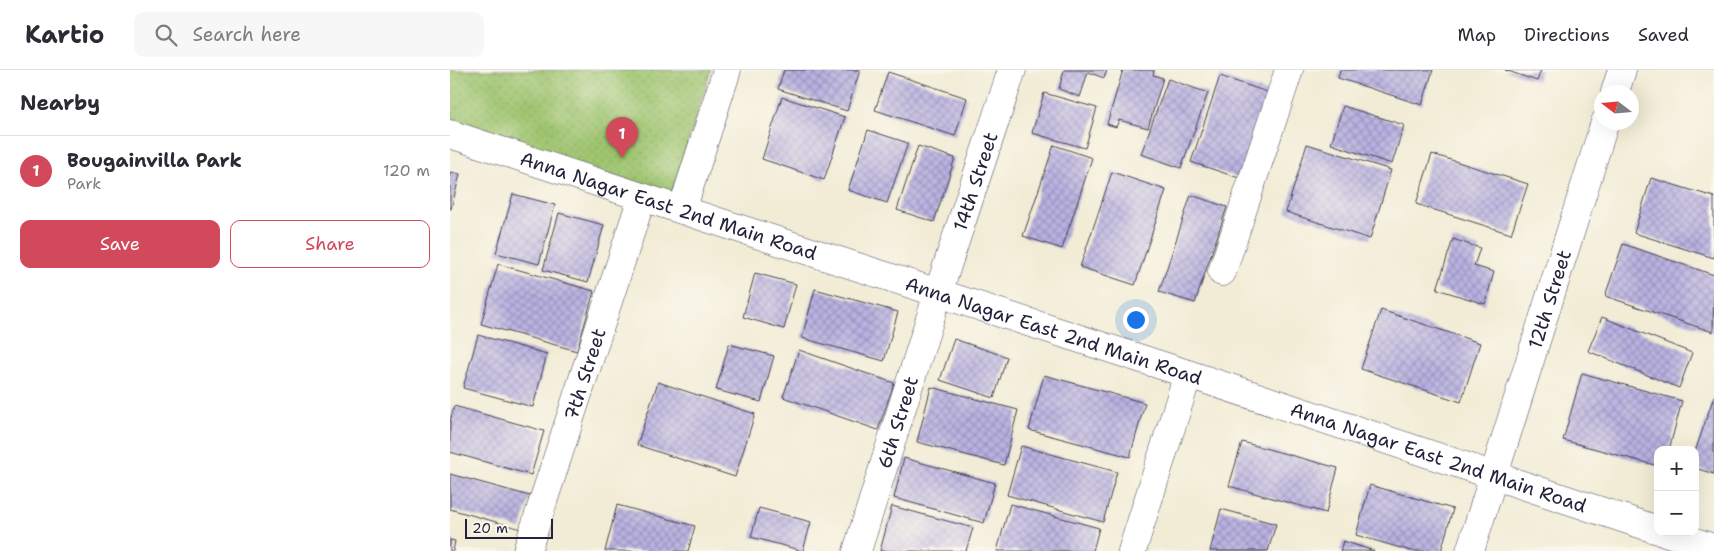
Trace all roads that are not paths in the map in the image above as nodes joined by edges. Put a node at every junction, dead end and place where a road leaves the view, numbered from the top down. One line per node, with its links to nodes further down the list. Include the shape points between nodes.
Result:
1 (727, 70): 9 (street)
2 (1012, 70): 11 (street, 14th Street)
3 (1289, 70): 10 (street)
4 (1622, 70): 5 (street)
5 (1617, 85)
6 (1602, 130): 13 (street, 12th Street)
7 (450, 134): 8 (street, Anna Nagar East 2nd Main Road)
8 (642, 198): 9 (street, Anna Nagar East 2nd Main Road); 17 (street, 7th Street)
9 (682, 210): 11 (street, Anna Nagar East 2nd Main Road)
10 (1222, 272)
11 (938, 293): 12 (street, Anna Nagar East 2nd Main Road); 18 (street, 6th Street)
12 (1188, 374): 13 (street, Anna Nagar East 2nd Main Road); 19 (street)
13 (1493, 476): 14 (street, Anna Nagar East 2nd Main Road); 20 (street, 12th Street)
14 (1654, 529)
15 (1677, 536): 16 (street)
16 (1714, 548)
17 (527, 551)
18 (857, 551)
19 (1132, 551)
20 (1470, 551)

